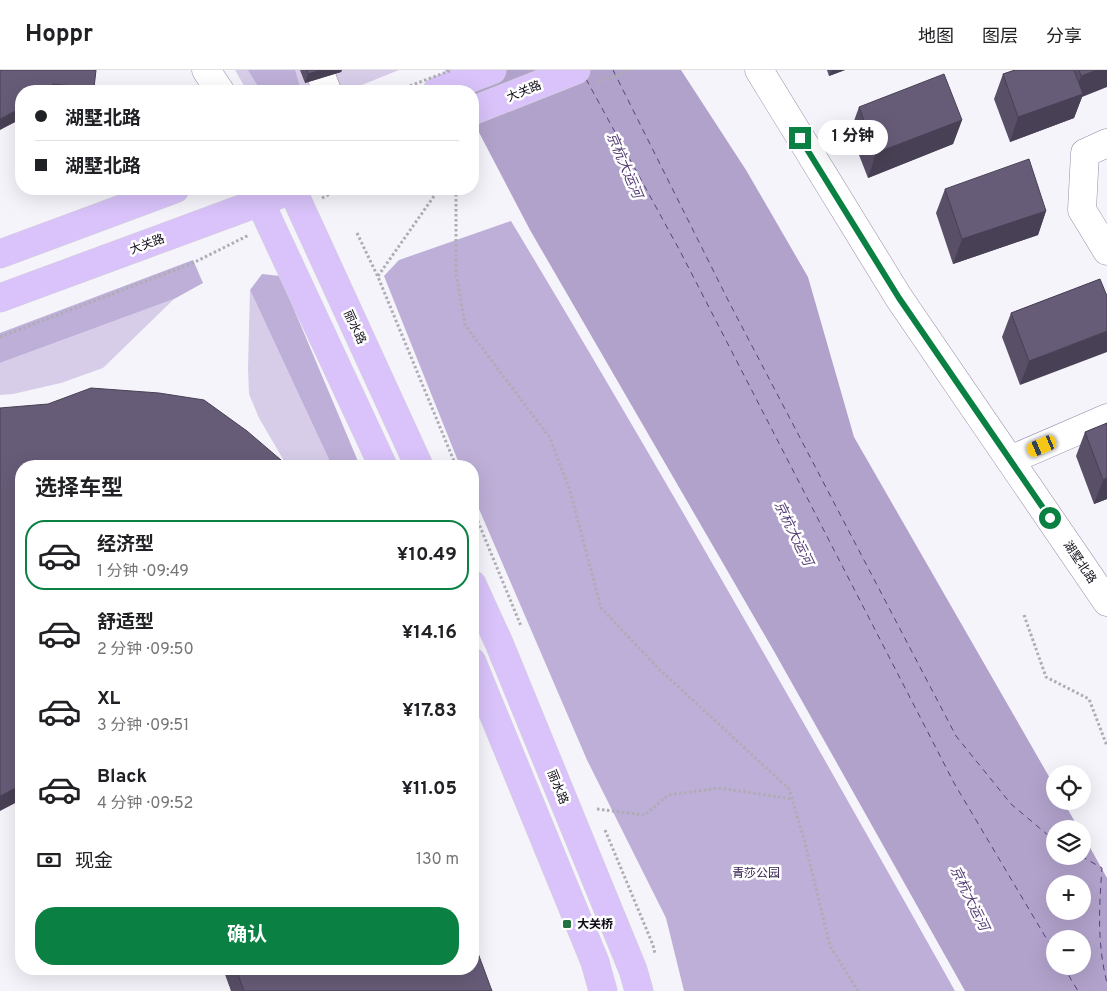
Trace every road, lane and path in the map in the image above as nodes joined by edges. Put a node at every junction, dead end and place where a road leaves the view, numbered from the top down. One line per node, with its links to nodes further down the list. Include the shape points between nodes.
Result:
1 (206, 70): 7 (street)
2 (319, 70): 8 (street)
3 (452, 70): 9 (path, bridge)
4 (492, 70): 10 (main road)
5 (576, 70): 11 (main road, 大关路)
6 (759, 70): 29 (street, 湖墅北路, via 899,298)
7 (216, 85)
8 (325, 85)
9 (412, 85)
10 (453, 85)
11 (479, 109)
12 (1107, 143): 20 (street, via 1085,153 1082,210)
13 (158, 195): 21 (main road)
14 (291, 195): 18 (main road, 大关路)
15 (294, 195): 27 (main road, 丽水路)
16 (435, 195): 22 (path)
17 (456, 195): 35 (path, via 456,273 465,325 550,438 570,491 602,608 658,668 790,789)
18 (263, 205): 23 (main road, 大关路); 24 (path, via 193,263); 26 (main road)
19 (357, 233): 22 (path)
20 (1107, 251)
21 (0, 254)
22 (378, 277): 28 (path)
23 (0, 298)
24 (0, 336)
25 (1107, 418): 29 (street)
26 (380, 460)
27 (416, 460)
28 (454, 460)
29 (1010, 460): 31 (street, 湖墅北路)
30 (479, 599): 38 (main road, 丽水路)
31 (1107, 602)
32 (1024, 615): 34 (path, via 1046,678 1089,699)
33 (479, 698): 37 (main road, via 595,962)
34 (1107, 746)
35 (792, 799): 36 (path, via 720,788 668,795 645,815); 39 (path, via 830,946)
36 (597, 809)
37 (603, 991)
38 (639, 991)
39 (858, 991)

